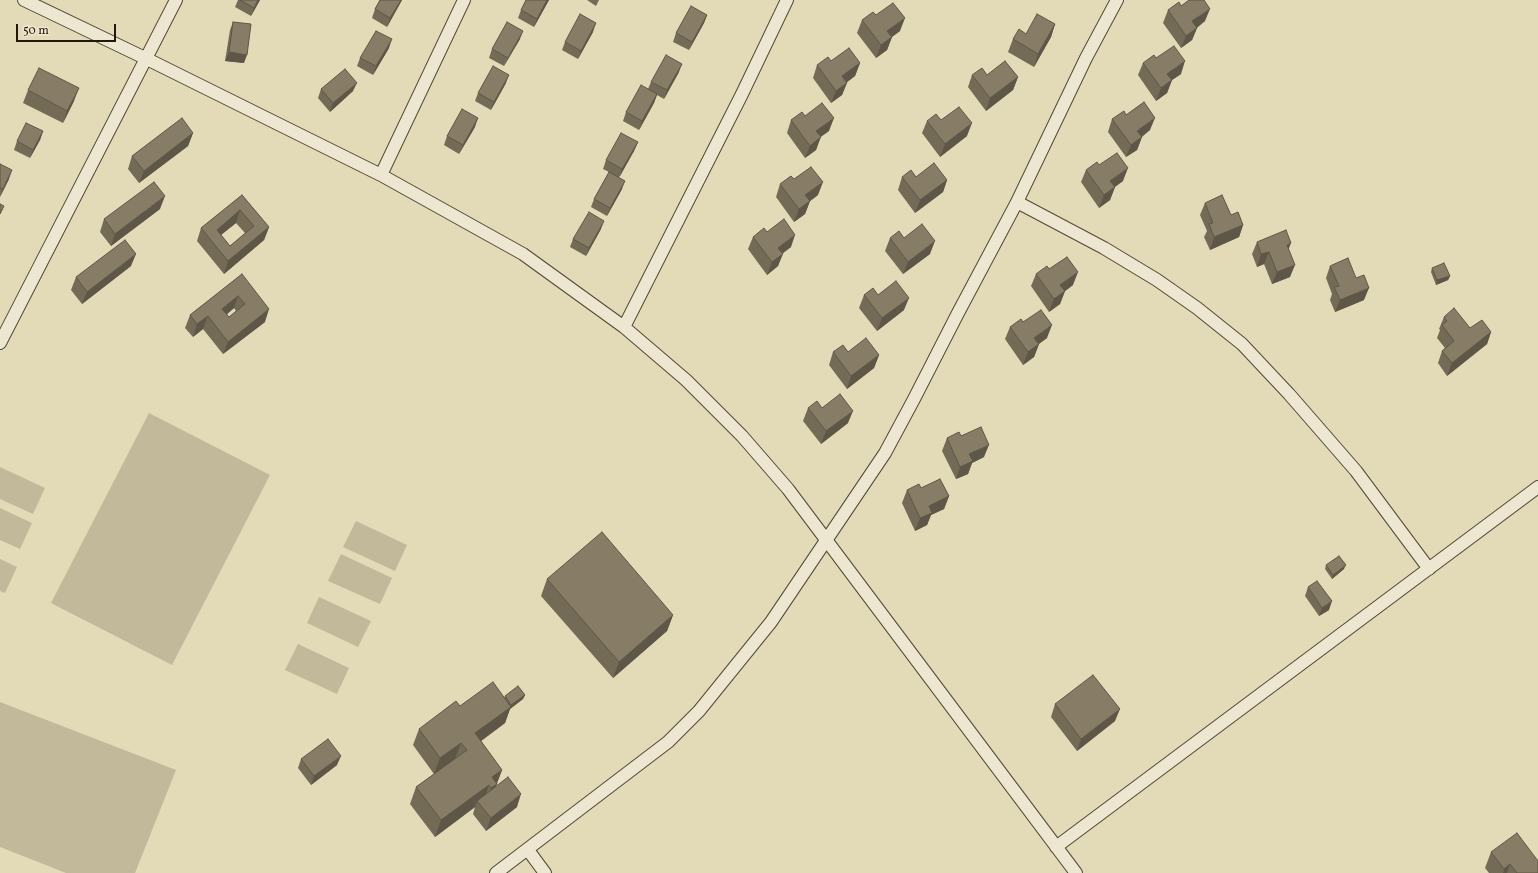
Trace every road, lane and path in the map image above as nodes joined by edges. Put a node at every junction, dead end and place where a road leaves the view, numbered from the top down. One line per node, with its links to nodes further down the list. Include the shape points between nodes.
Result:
1 (24, 0): 6 (street)
2 (176, 0): 6 (street)
3 (464, 0): 7 (street)
4 (787, 0): 9 (street)
5 (1117, 0): 8 (street, via 1086,58)
6 (147, 59): 7 (street); 10 (street)
7 (381, 175): 9 (street, via 523,254)
8 (1017, 202): 12 (street, via 885,453); 13 (street, via 1104,248 1157,280 1242,344 1356,471)
9 (624, 327): 12 (street, via 686,380 742,436)
10 (0, 343)
11 (1538, 487): 13 (street)
12 (826, 540): 14 (street); 15 (street, via 772,622 699,711 668,742)
13 (1430, 568): 14 (street)
14 (1056, 847): 18 (street)
15 (528, 850): 16 (street); 17 (street)
16 (496, 873)
17 (545, 873)
18 (1076, 873)

